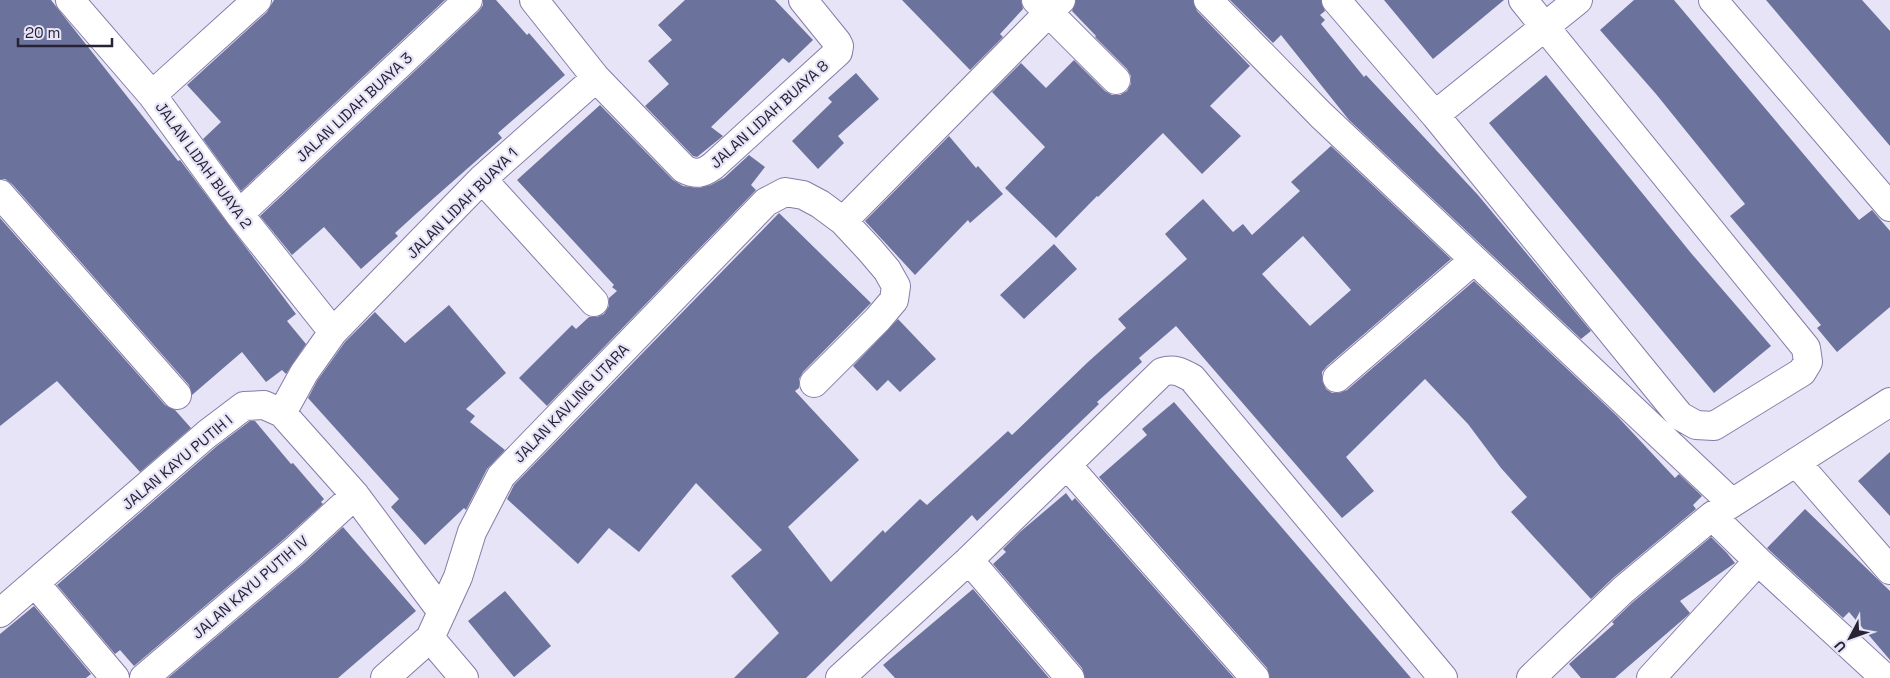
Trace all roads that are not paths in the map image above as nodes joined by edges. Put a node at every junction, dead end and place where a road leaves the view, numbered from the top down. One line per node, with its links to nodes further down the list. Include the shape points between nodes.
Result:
1 (257, 0): 15 (street)
2 (468, 0): 20 (street, JALAN LIDAH BUAYA 3)
3 (534, 0): 13 (street)
4 (803, 0): 13 (street, JALAN LIDAH BUAYA 8, via 837,42 838,52 704,173 694,174 684,169)
5 (1208, 0): 22 (street, via 1321,116)
6 (1336, 0): 16 (street)
7 (1523, 0): 12 (street)
8 (1578, 0): 12 (street)
9 (1713, 0): 19 (street)
10 (74, 1): 15 (street, JALAN LIDAH BUAYA 2)
11 (1048, 4): 14 (street); 21 (street)
12 (1546, 26): 16 (street); 16 (street, via 1806,348 1808,362 1802,372 1714,426 1696,425 1680,416)
13 (596, 78): 17 (street, JALAN LIDAH BUAYA 1)
14 (1116, 80)
15 (152, 95): 20 (street, JALAN LIDAH BUAYA 2)
16 (1435, 115)
17 (482, 179): 23 (street); 24 (street, JALAN LIDAH BUAYA 1)
18 (0, 194): 27 (street)
19 (1890, 207)
20 (239, 214): 24 (street, JALAN LIDAH BUAYA 2)
21 (843, 221): 26 (street, via 888,270 896,286 894,300); 38 (street, JALAN KAVLING UTARA, via 803,195 785,192 766,202 501,476 472,532 458,577)
22 (1474, 260): 25 (street); 33 (street)
23 (594, 302)
24 (333, 332): 29 (street, JALAN LIDAH BUAYA 1, via 304,373)
25 (1337, 378)
26 (814, 383)
27 (177, 395)
28 (1890, 402): 30 (street)
29 (282, 413): 32 (street, JALAN KAYU PUTIH I); 37 (street, JALAN KAYU PUTIH I, via 264,405 244,406 207,434)
30 (1796, 462): 33 (street); 36 (street)
31 (1067, 465): 34 (street); 47 (street); 48 (street, via 1162,372 1171,369 1192,378)
32 (355, 495): 38 (street, JALAN KAYU PUTIH I); 43 (street, JALAN KAYU PUTIH IV)
33 (1722, 510): 35 (street); 49 (street, via 1623,590)
34 (969, 560): 41 (street); 46 (street)
35 (1758, 561): 50 (street); 51 (street)
36 (1890, 570)
37 (35, 583): 39 (street, JALAN KAYU PUTIH I); 42 (street)
38 (442, 612): 40 (street, JALAN KAVLING UTARA)
39 (0, 613)
40 (430, 638): 44 (street); 45 (street)
41 (853, 674)
42 (115, 678)
43 (144, 678)
44 (386, 678)
45 (464, 678)
46 (1070, 678)
47 (1254, 678)
48 (1443, 678)
49 (1531, 678)
50 (1652, 678)
51 (1885, 678)

